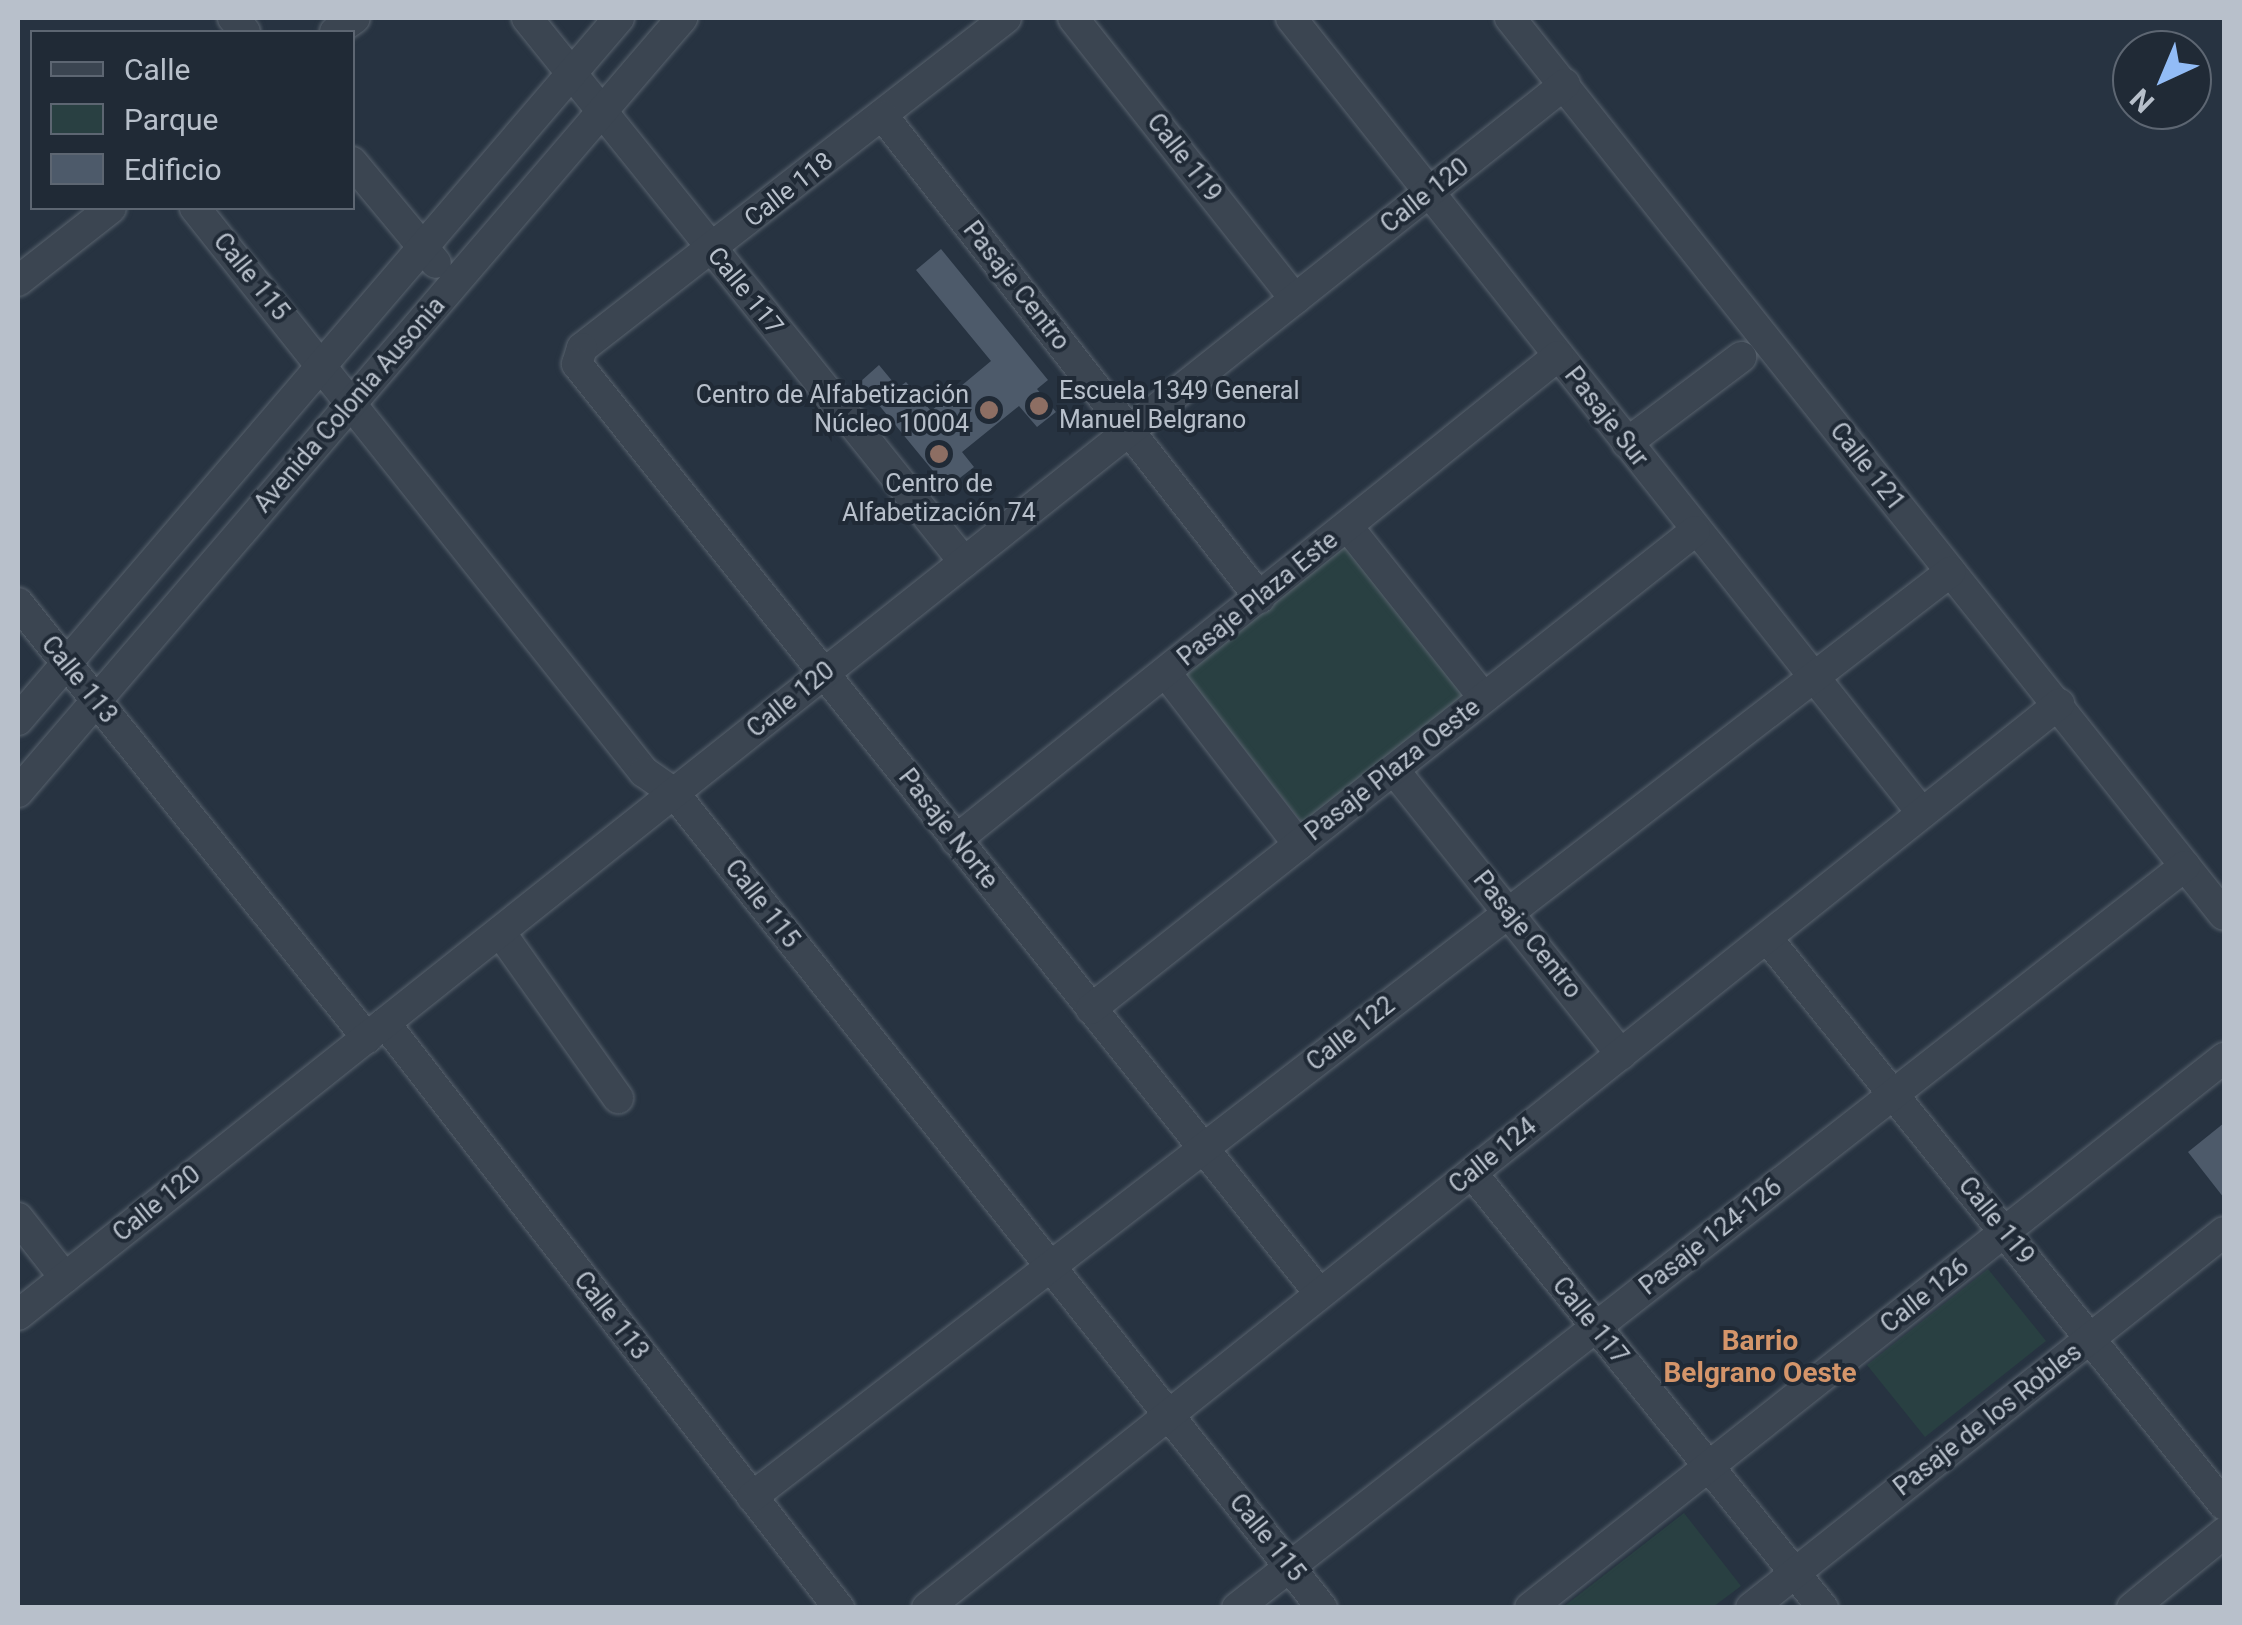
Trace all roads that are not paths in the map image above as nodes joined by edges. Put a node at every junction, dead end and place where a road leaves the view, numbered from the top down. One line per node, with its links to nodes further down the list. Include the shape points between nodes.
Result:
1 (528, 18): 8 (street, Calle 117)
2 (619, 18): 8 (street, Avenida Colonia Ausonia)
3 (682, 18): 10 (street, Avenida Colonia Ausonia)
4 (1006, 18): 11 (street, Calle 118)
5 (1072, 18): 20 (street, Calle 119)
6 (1292, 18): 13 (street, Pasaje Sur)
7 (1510, 18): 9 (street, Calle 121)
8 (572, 74): 10 (street, Calle 117); 16 (street, Avenida Colonia Ausonia)
9 (1565, 84): 13 (street, Calle 120); 31 (street, Calle 121)
10 (603, 111): 17 (street, Calle 117); 19 (street, Avenida Colonia Ausonia)
11 (883, 116): 17 (street, Calle 118); 26 (street, Pasaje Centro)
12 (355, 166): 16 (street)
13 (1429, 193): 20 (street, Calle 120); 21 (street, Pasaje Sur)
14 (108, 210): 18 (street)
15 (197, 210): 24 (street, Calle 115)
16 (426, 250): 19 (street); 24 (street, Avenida Colonia Ausonia)
17 (712, 250): 23 (street, Calle 118, via 582,348); 30 (street, Calle 117)
18 (18, 281)
19 (452, 286): 25 (street, Avenida Colonia Ausonia)
20 (1295, 299): 26 (street, Calle 120)
21 (1558, 356): 27 (street, Pasaje Sur); 28 (street, Pasaje Plaza Este)
22 (1741, 357): 27 (street)
23 (577, 364): 36 (street, Pasaje Norte)
24 (323, 368): 25 (street, Calle 115); 34 (street, Avenida Colonia Ausonia)
25 (351, 403): 39 (street, Avenida Colonia Ausonia); 44 (street, Calle 115, via 644,772)
26 (1129, 431): 30 (street, Calle 120); 32 (street, Pasaje Centro)
27 (1626, 444): 29 (street, Pasaje Sur)
28 (1348, 527): 32 (street, Pasaje Plaza Este); 38 (street)
29 (1696, 531): 37 (street, Pasaje Sur); 38 (street, Pasaje Plaza Oeste)
30 (964, 562): 36 (street, Calle 120)
31 (1950, 572): 37 (street, Calle 122); 40 (street, Calle 121)
32 (1260, 598): 35 (street, Pasaje Plaza Este)
33 (18, 602): 34 (street, Calle 113)
34 (66, 664): 39 (street, Calle 113); 41 (street, Avenida Colonia Ausonia)
35 (1166, 672): 46 (street, Pasaje Plaza Este); 47 (street)
36 (826, 673): 44 (street, Calle 120); 46 (street, Pasaje Norte)
37 (1816, 675): 45 (street, Pasaje Sur); 49 (street, Calle 122)
38 (1484, 698): 42 (street, Pasaje Plaza Oeste)
39 (96, 701): 43 (street, Avenida Colonia Ausonia); 54 (street, Calle 113)
40 (2060, 704): 45 (street, Calle 124); 48 (street, Calle 121)
41 (18, 720)
42 (1394, 770): 47 (street, Pasaje Plaza Oeste); 49 (street, Pasaje Centro)
43 (18, 792)
44 (674, 793): 51 (street, Calle 120); 64 (street, Calle 115)
45 (1922, 814): 52 (street, Calle 124)
46 (956, 840): 53 (street, Pasaje Norte)
47 (1299, 844): 53 (street, Pasaje Plaza Oeste)
48 (2185, 866): 50 (street, Calle 121); 57 (street, Pasaje 124-126)
49 (1510, 912): 55 (street, Pasaje Centro); 59 (street, Calle 122)
50 (2224, 915)
51 (500, 932): 54 (street, Calle 120); 58 (street)
52 (1767, 938): 55 (street, Calle 124); 57 (street, Calle 119)
53 (1091, 1009): 59 (street, Pasaje Norte)
54 (376, 1031): 65 (street, Calle 120); 72 (street, Calle 113)
55 (1621, 1054): 60 (street, Calle 124)
56 (2224, 1058): 62 (street, Calle 126)
57 (1894, 1094): 62 (street, Calle 119); 68 (street, Pasaje 124-126)
58 (618, 1098)
59 (1201, 1150): 64 (street, Calle 122); 66 (street, Pasaje Norte)
60 (1472, 1173): 66 (street, Calle 124); 68 (street, Calle 117)
61 (18, 1218): 65 (street)
62 (2006, 1232): 69 (street, Calle 119); 71 (street, Calle 126)
63 (2224, 1232): 69 (street, Pasaje de los Robles)
64 (1050, 1266): 70 (street, Calle 115); 72 (street, Calle 122)
65 (65, 1278): 67 (street, Calle 120)
66 (1320, 1294): 70 (street, Calle 124)
67 (18, 1316)
68 (1595, 1328): 71 (street, Calle 117); 75 (street, Pasaje 124-126)
69 (2089, 1340): 73 (street, Calle 119); 76 (street, Pasaje de los Robles)
70 (1169, 1415): 75 (street, Calle 115); 78 (street, Calle 124)
71 (1708, 1467): 76 (street, Calle 117); 81 (street, Calle 126)
72 (752, 1497): 77 (street, Calle 113)
73 (2224, 1505)
74 (2224, 1533): 84 (street)
75 (1290, 1567): 79 (street, Pasaje 124-126); 80 (street, Calle 115)
76 (1796, 1572): 82 (street, Pasaje de los Robles); 83 (street, Calle 117)
77 (840, 1608)
78 (928, 1608)
79 (1238, 1608)
80 (1322, 1608)
81 (1530, 1608)
82 (1752, 1608)
83 (1824, 1608)
84 (2132, 1608)

